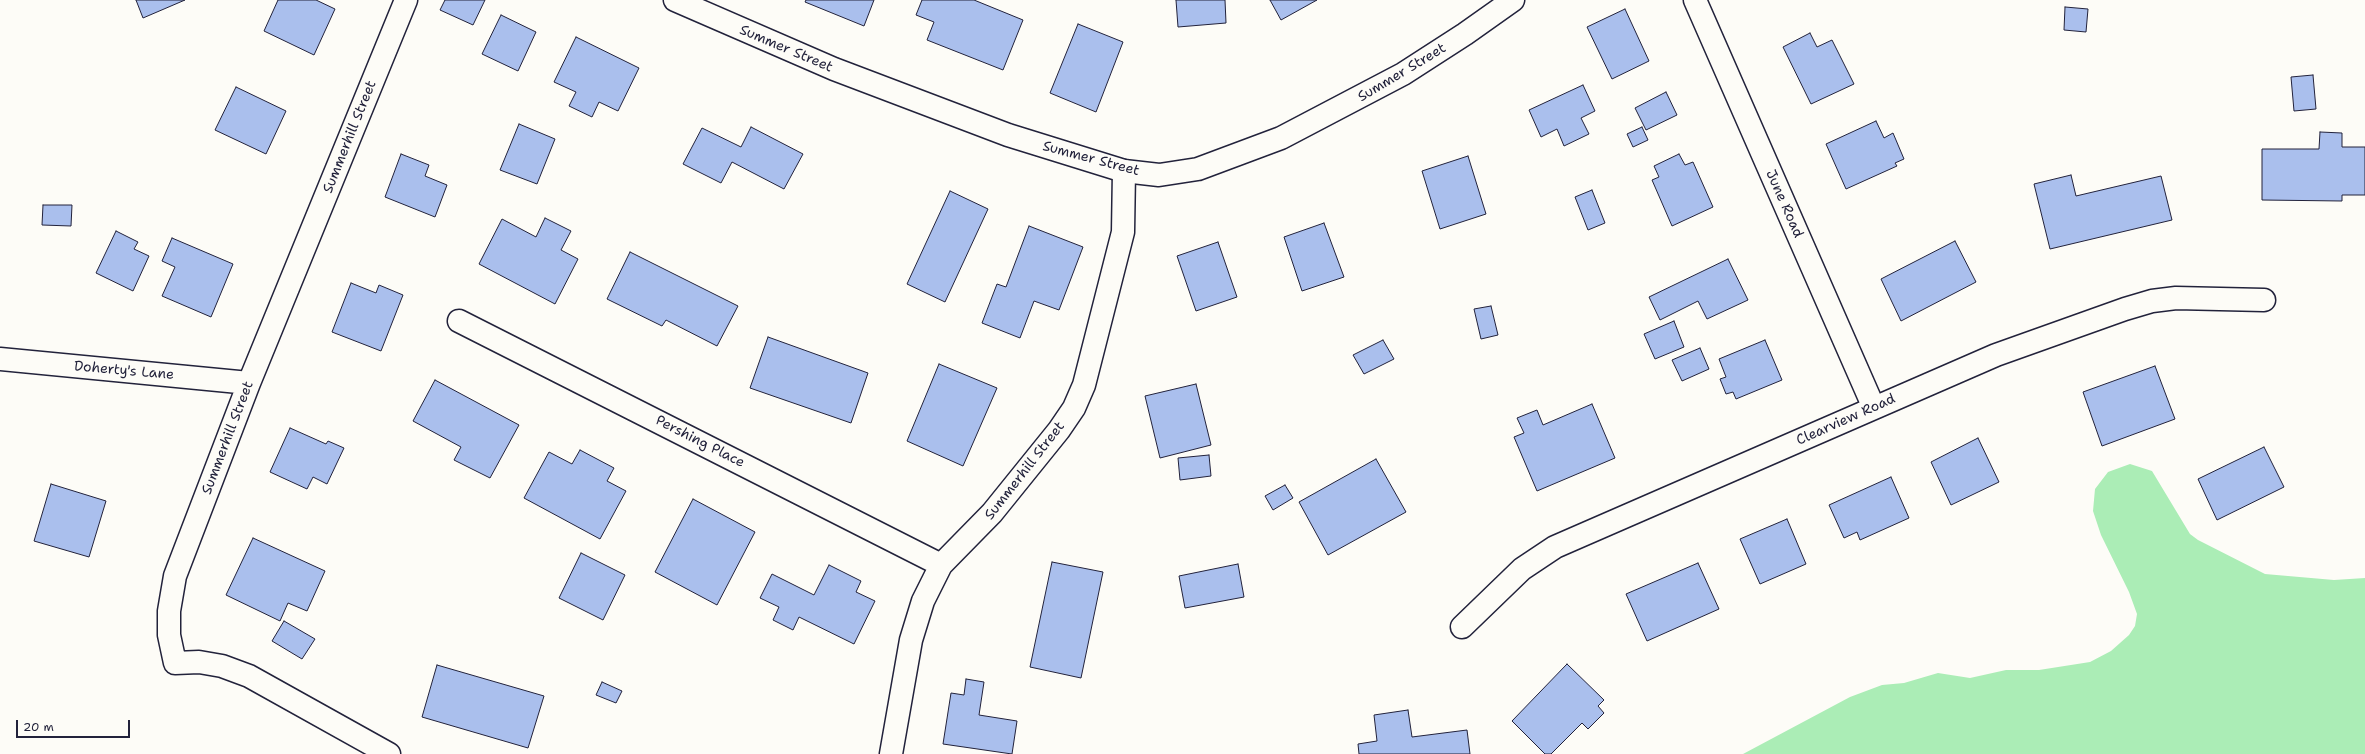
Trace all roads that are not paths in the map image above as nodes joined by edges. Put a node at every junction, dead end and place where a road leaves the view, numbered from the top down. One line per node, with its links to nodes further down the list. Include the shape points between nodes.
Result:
1 (406, 0): 9 (street, Summerhill Street)
2 (675, 0): 5 (street, Summer Street, via 834,69 1008,135)
3 (1513, 0): 5 (street, Summer Street, via 1402,74 1281,138 1198,169 1158,174)
4 (1695, 0): 10 (street, June Road)
5 (1124, 171): 11 (street, Summerhill Street, via 1123,232 1084,385 1074,408 992,513)
6 (2264, 300): 10 (street, Clearview Road, via 2176,298 2125,308 1996,355)
7 (459, 321): 11 (street, Pershing Place)
8 (0, 359): 9 (street, Doherty's Lane)
9 (249, 383): 13 (street, Summerhill Street, via 175,576 169,629 175,663 199,662 222,666 249,676)
10 (1874, 408): 12 (street, Clearview Road, via 1555,547 1522,569)
11 (940, 565): 14 (street, Summerhill Street, via 923,601 911,640)
12 (1462, 627)
13 (389, 754)
14 (891, 754)

